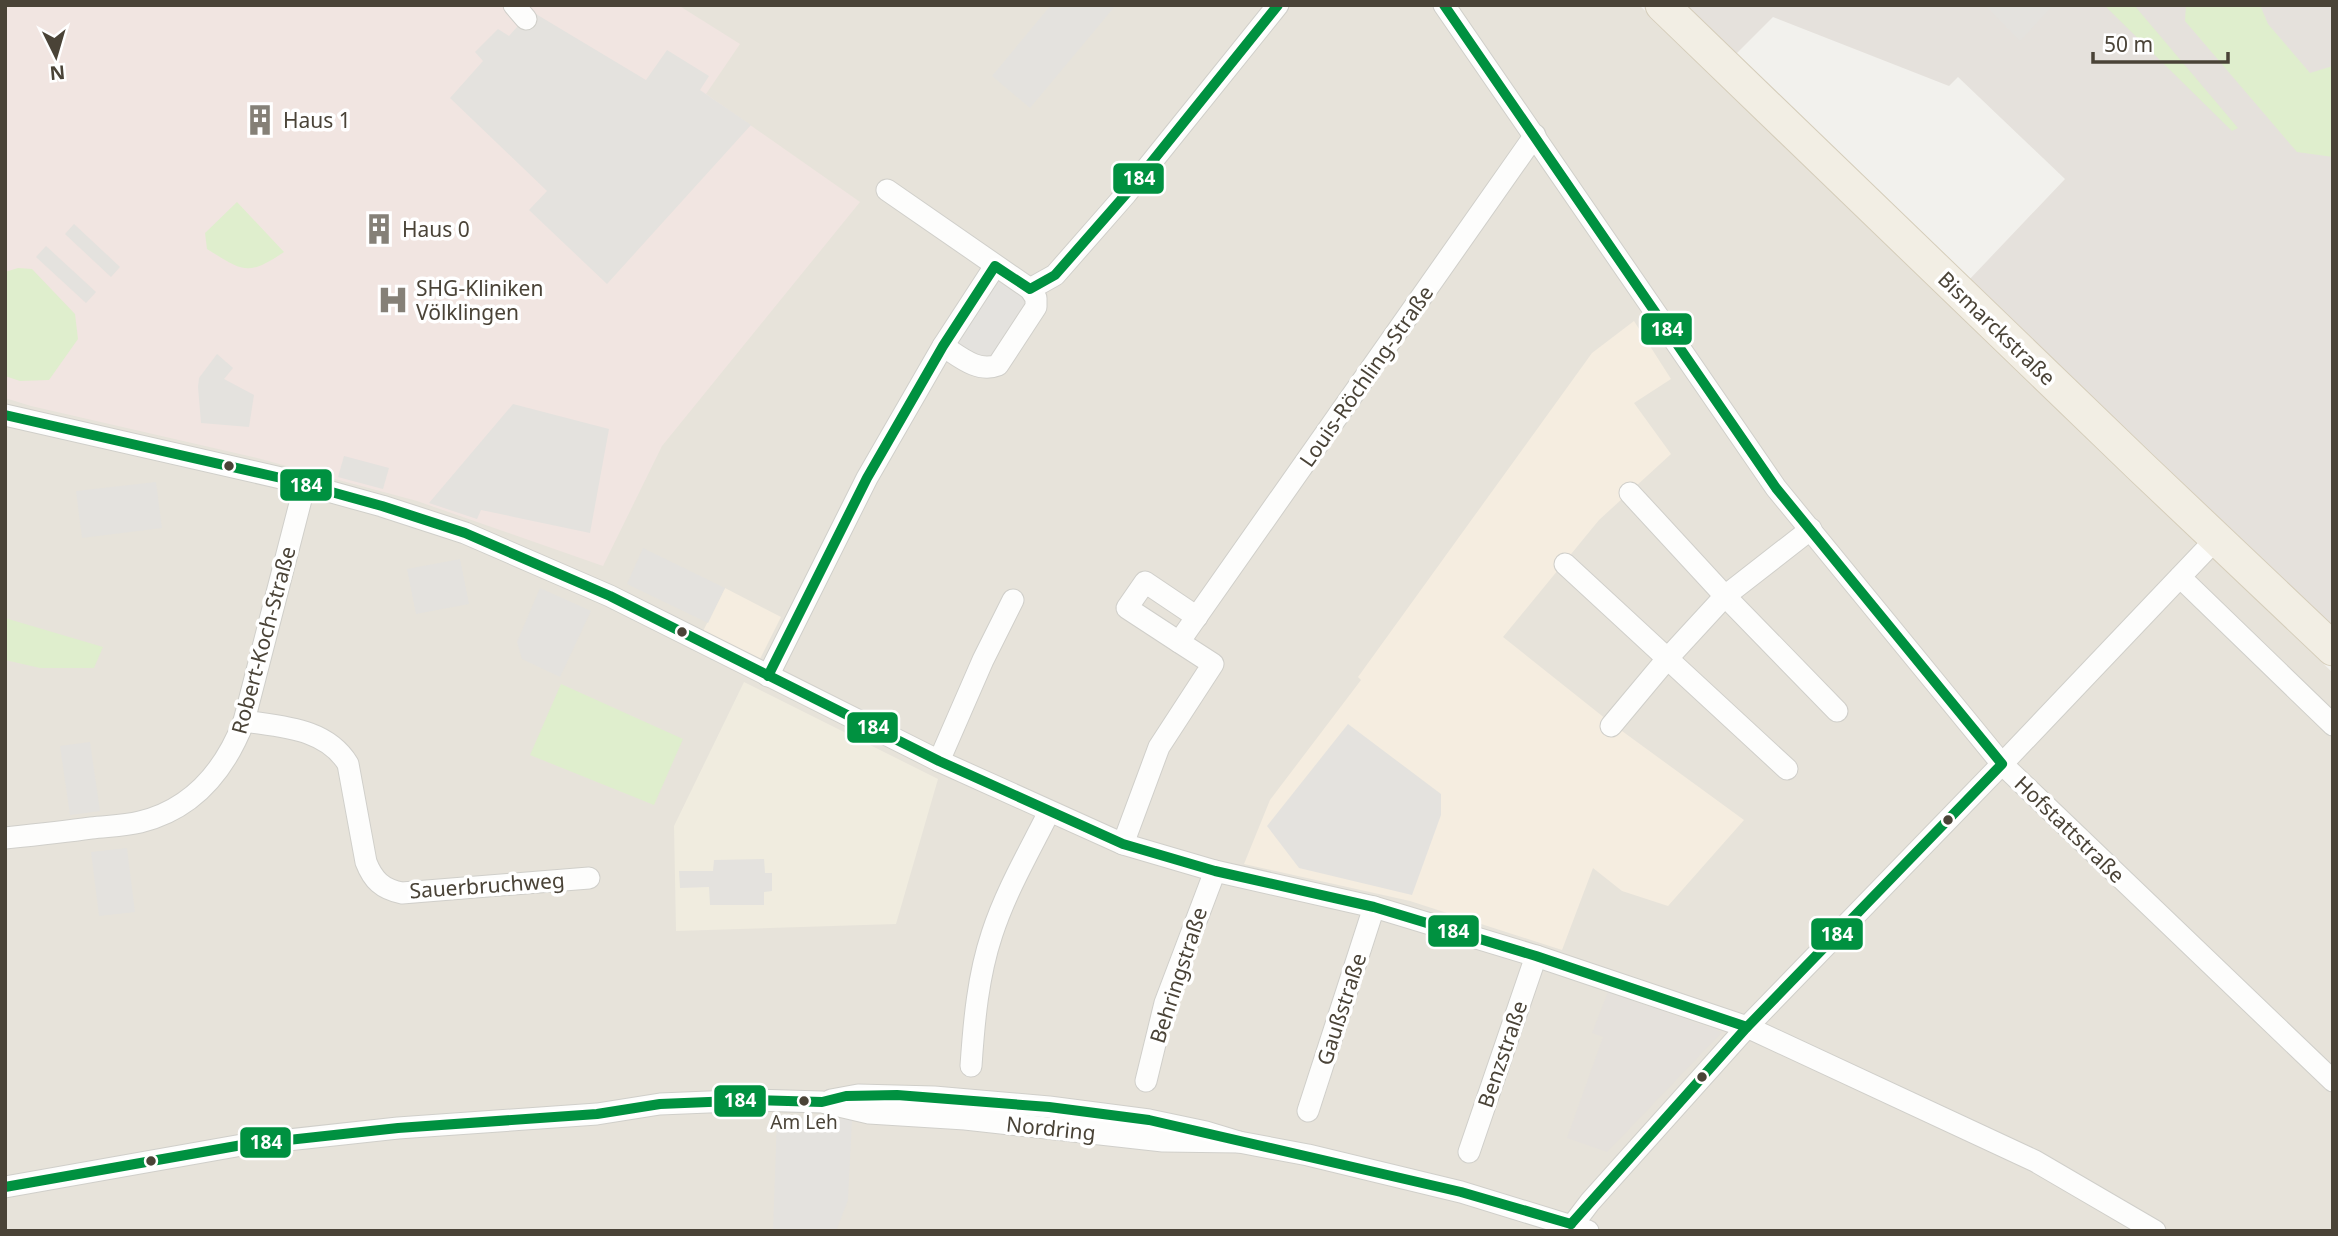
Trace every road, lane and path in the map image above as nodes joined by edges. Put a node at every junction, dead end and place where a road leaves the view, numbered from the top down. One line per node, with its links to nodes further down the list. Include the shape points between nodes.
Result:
1 (1278, 5): 7 (street, via 1108,215 1055,275)
2 (1444, 5): 4 (street, Hofstattstraße)
3 (1662, 5): 13 (main road, Bismarckstraße)
4 (1535, 135): 12 (street, Hofstattstraße, via 1776,488); 18 (street, Louis-Röchling-Straße)
5 (887, 190): 6 (street)
6 (995, 266): 7 (street); 8 (street)
7 (1031, 289): 8 (street, via 1036,307 999,365 989,369 976,366)
8 (943, 346): 22 (street, via 861,489)
9 (5, 415): 10 (street)
10 (305, 484): 22 (street, via 465,533 610,596); 24 (street, Robert-Koch-Straße)
11 (1630, 494): 16 (street)
12 (1811, 529): 16 (street); 28 (street, Hofstattstraße)
13 (2217, 538): 15 (street); 20 (main road, Bismarckstraße)
14 (1565, 564): 21 (street)
15 (2180, 578): 25 (street); 28 (street)
16 (1725, 596): 21 (street); 23 (street)
17 (1013, 600): 27 (street)
18 (1197, 617): 19 (street, Louis-Röchling-Straße); 19 (street, via 1145,582 1127,608)
19 (1179, 642): 32 (street, via 1213,664 1159,747)
20 (2333, 649)
21 (1667, 659): 26 (street); 29 (street)
22 (768, 676): 27 (street)
23 (1837, 711)
24 (244, 721): 31 (street, Robert-Koch-Straße, via 220,770 177,807 140,822); 34 (street, Sauerbruchweg, via 308,732 341,753 348,764 370,874 390,890 401,893)
25 (2333, 725)
26 (1611, 726)
27 (939, 761): 30 (street)
28 (2002, 764): 37 (street); 40 (street, Hofstattstraße)
29 (1787, 769)
30 (1049, 812): 32 (street); 38 (street, via 991,935 975,1007)
31 (5, 838)
32 (1123, 844): 33 (street)
33 (1214, 871): 35 (street); 39 (street, Behringstraße, via 1165,1003)
34 (589, 878)
35 (1374, 907): 36 (street); 41 (street, Gaußstraße)
36 (1536, 956): 37 (street); 42 (street, Benzstraße)
37 (1747, 1027): 44 (street); 45 (street, via 2035,1161)
38 (971, 1066)
39 (1146, 1081)
40 (2333, 1081)
41 (1308, 1111)
42 (1469, 1152)
43 (5, 1187): 44 (street, Nordring, via 242,1145 597,1114 660,1104 757,1100 822,1102 869,1113 1163,1141 1239,1142 1461,1192)
44 (1576, 1229)
45 (2155, 1231)

